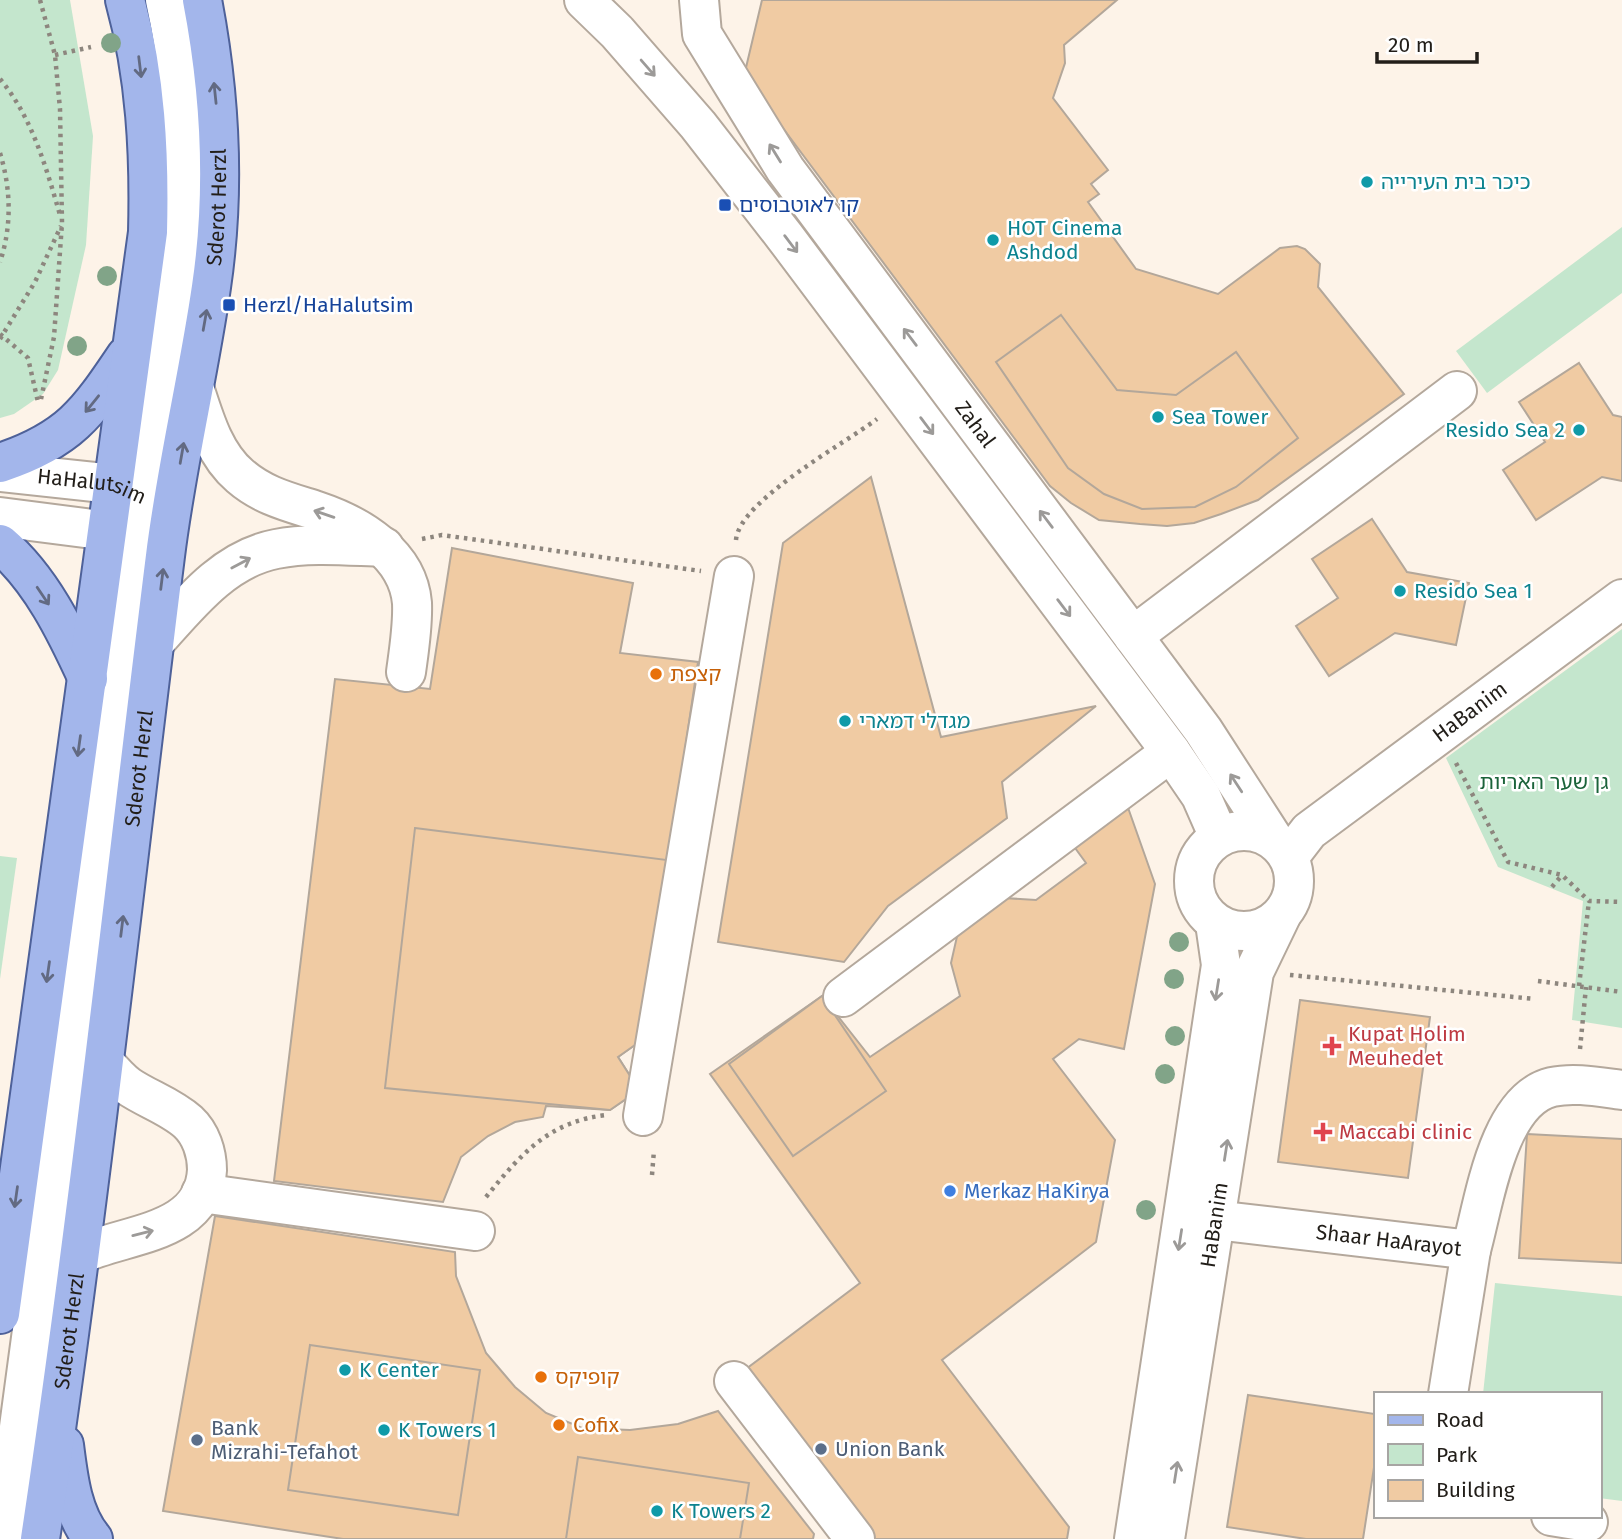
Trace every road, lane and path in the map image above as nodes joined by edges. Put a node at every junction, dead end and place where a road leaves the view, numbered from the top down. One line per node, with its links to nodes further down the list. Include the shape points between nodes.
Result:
1 (40, 0): 9 (path)
2 (125, 0): 15 (main road, Sderot Herzl, one-way to 15, via 139,60 149,159 148,232)
3 (165, 0): 21 (street, via 180,87 185,155 183,224 177,294)
4 (202, 0): 16 (main road, Sderot Herzl, one-way to 4, via 211,286 218,201 216,109)
5 (584, 0): 7 (street, Zahal)
6 (699, 0): 27 (street, Zahal, one-way to 6, via 785,169 702,34)
7 (620, 16): 18 (street, Zahal, one-way to 18)
8 (91, 47): 9 (path)
9 (55, 55): 12 (path, via 61,109)
10 (0, 79): 12 (path, via 33,134)
11 (0, 153): 13 (path, via 9,200)
12 (62, 223): 14 (path, via 36,282); 14 (path, via 54,337 39,409 28,358)
13 (0, 262)
14 (1, 336)
15 (131, 348): 19 (main road, one-way to 19, via 72,428 38,449); 21 (main road, Sderot Herzl)
16 (194, 387): 21 (main road, Sderot Herzl, one-way to 16); 24 (street, one-way to 16, via 335,517 277,500 238,475 216,445)
17 (1457, 391): 27 (street)
18 (903, 394): 25 (path, via 875,420 765,497 737,527); 32 (street, Zahal, one-way to 32)
19 (0, 463)
20 (0, 472): 21 (street, HaHalutsim)
21 (135, 513): 22 (street, HaHalutsim); 28 (main road, Sderot Herzl, one-way to 21); 30 (main road, Sderot Herzl); 58 (street)
22 (0, 517)
23 (0, 544): 30 (main road, one-way to 30, via 43,595)
24 (384, 547): 25 (path, via 442,535); 28 (street, one-way to 24, via 217,577 265,551 305,546); 29 (street, via 404,576 411,600)
25 (734, 576): 52 (street)
26 (1622, 599): 31 (street, HaBanim)
27 (1133, 636): 34 (street, Zahal, one-way to 27)
28 (155, 642): 46 (main road, Sderot Herzl, one-way to 28)
29 (406, 672)
30 (88, 678): 59 (main road, Sderot Herzl, one-way to 59)
31 (1440, 731): 34 (street, HaBanim); 35 (path, via 1508,862)
32 (1171, 752): 33 (street, Zahal, via 1200,796); 47 (street)
33 (1219, 837): 34 (street, via 1247,831); 40 (street, via 1199,858 1194,879 1197,900)
34 (1282, 848): 39 (street, via 1293,869 1293,894)
35 (1562, 875): 36 (path); 37 (path)
36 (1552, 887)
37 (1589, 901): 38 (path); 43 (path)
38 (1622, 902)
39 (1281, 916): 40 (street, via 1242,932); 41 (street, HaBanim)
40 (1215, 923): 67 (street, HaBanim, one-way to 67, via 1221,965)
41 (1254, 972): 48 (path); 54 (street, HaBanim, one-way to 41)
42 (1538, 981): 43 (path)
43 (1579, 986): 44 (path)
44 (1587, 987): 45 (path); 50 (path)
45 (1622, 992)
46 (114, 994): 49 (main road, Sderot Herzl); 58 (street)
47 (843, 998)
48 (1535, 999)
49 (105, 1063): 53 (street, via 128,1086 196,1132 207,1159); 57 (main road, Sderot Herzl)
50 (1576, 1085): 51 (street, Shaar HaArayot); 56 (street, Shaar HaArayot, via 1538,1092 1503,1134)
51 (1622, 1090)
52 (643, 1116): 55 (path, via 580,1118 537,1141 483,1200)
53 (201, 1193): 55 (street); 57 (street, one-way to 53, via 168,1227 186,1216)
54 (1215, 1220): 56 (street, Shaar HaArayot); 68 (street, HaBanim, one-way to 54)
55 (475, 1231)
56 (1471, 1250): 61 (street)
57 (79, 1255): 62 (main road, Sderot Herzl)
58 (37, 1290): 63 (street)
59 (0, 1314)
60 (734, 1381): 66 (street)
61 (1448, 1392)
62 (59, 1412): 64 (main road, Sderot Herzl); 65 (main road, via 69,1483)
63 (4, 1539)
64 (40, 1539)
65 (93, 1539)
66 (855, 1539)
67 (1134, 1539)
68 (1165, 1539)

